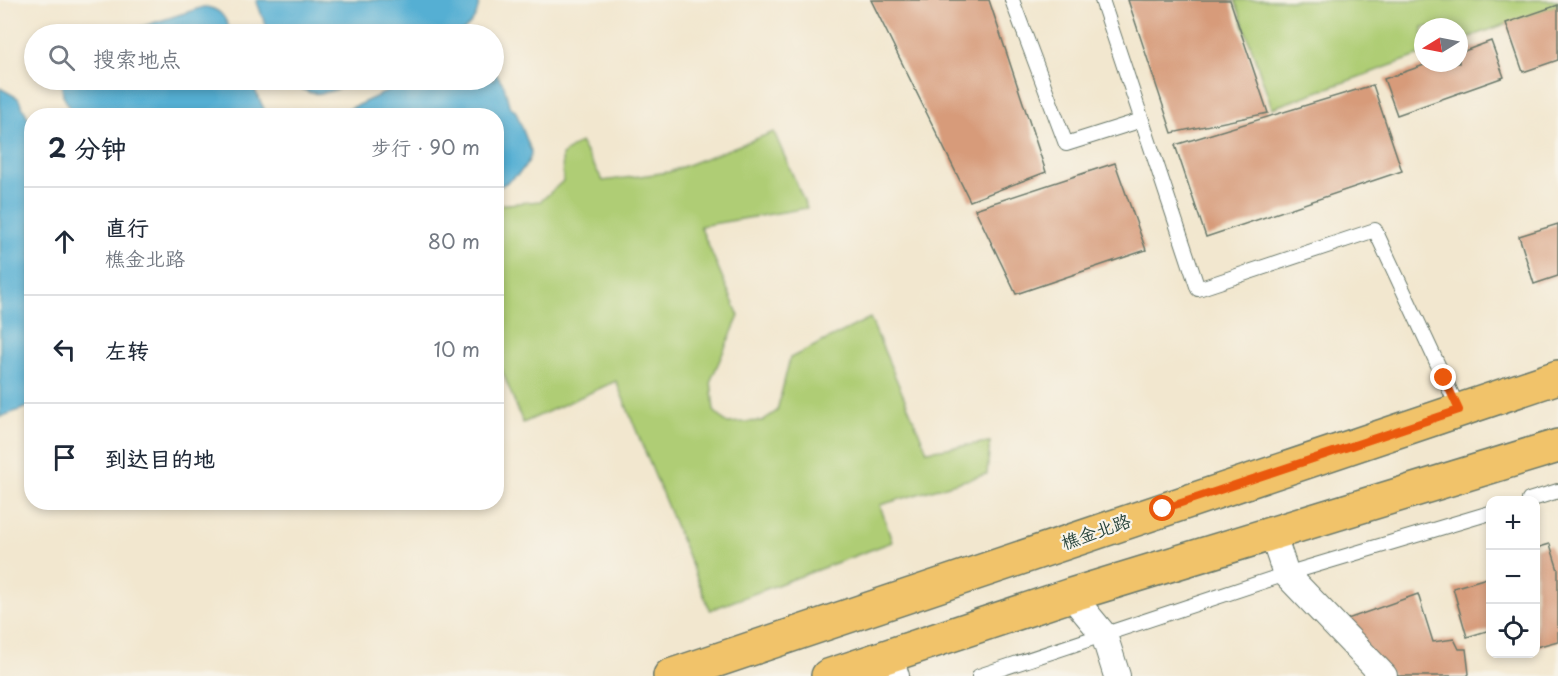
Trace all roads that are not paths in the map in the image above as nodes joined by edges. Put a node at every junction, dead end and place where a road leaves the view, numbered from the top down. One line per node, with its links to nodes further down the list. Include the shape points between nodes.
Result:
1 (1012, 0): 3 (lane, via 1066,144)
2 (1102, 0): 3 (lane)
3 (1142, 120): 5 (lane, via 1198,289 1375,230)
4 (1558, 377): 5 (main road, 樵金北路)
5 (1459, 410): 15 (main road, 樵金北路)
6 (1558, 446): 10 (main road)
7 (1558, 492): 8 (lane)
8 (1540, 498)
9 (1486, 514): 11 (lane)
10 (1273, 535): 11 (street); 12 (main road)
11 (1286, 574): 13 (lane); 19 (street)
12 (1071, 595): 13 (street); 14 (main road)
13 (1104, 634): 17 (lane); 18 (street)
14 (892, 666): 16 (main road)
15 (670, 676)
16 (828, 676)
17 (979, 676)
18 (1118, 676)
19 (1384, 676)

